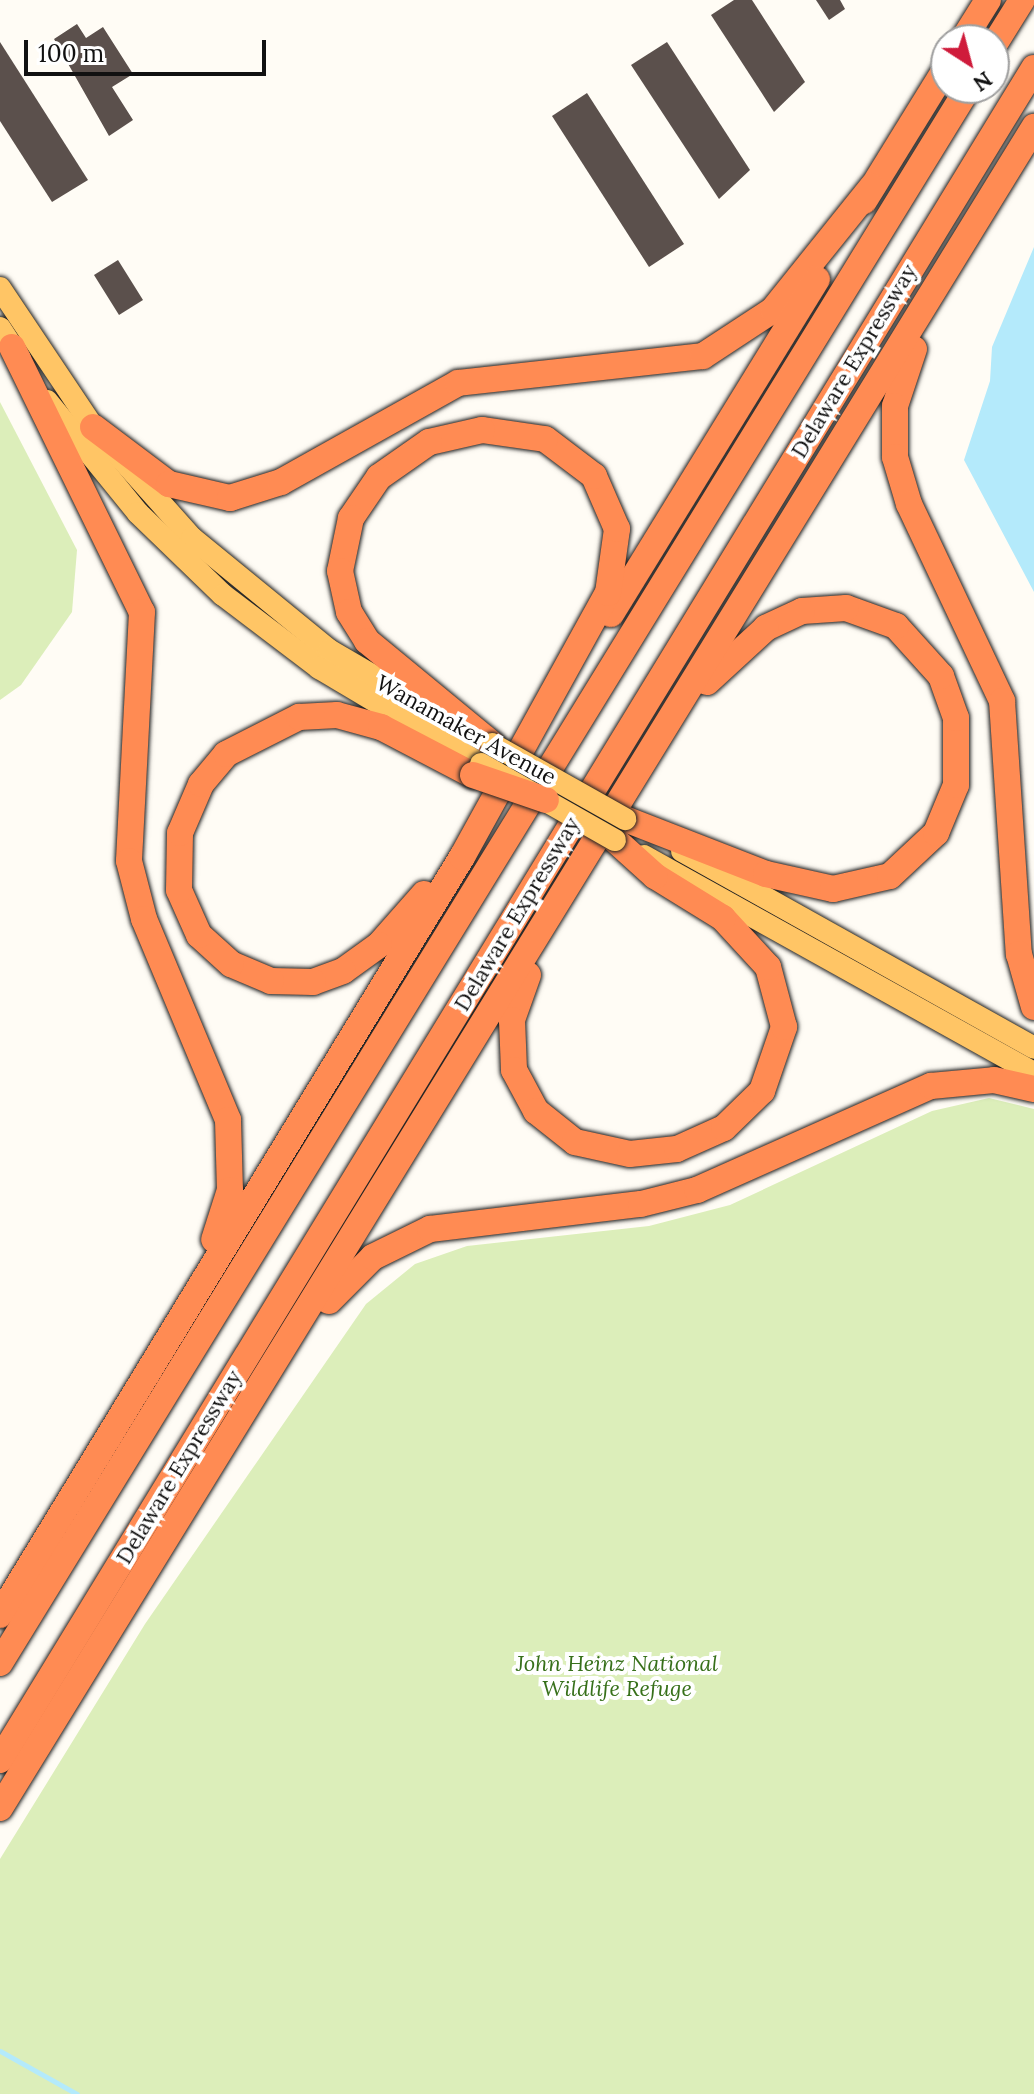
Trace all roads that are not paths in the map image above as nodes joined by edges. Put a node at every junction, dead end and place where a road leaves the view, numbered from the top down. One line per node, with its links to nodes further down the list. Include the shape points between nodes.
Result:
1 (988, 0): 3 (highway)
2 (1022, 0): 4 (highway)
3 (973, 24)
4 (1007, 24)
5 (1034, 68): 29 (highway, Delaware Expressway)
6 (930, 94): 9 (highway)
7 (958, 104): 28 (highway, Delaware Expressway)
8 (1034, 127): 10 (highway)
9 (872, 187): 13 (highway, via 763,320 687,361 458,383 281,482 230,498 169,484); 14 (highway)
10 (953, 261): 15 (highway); 21 (highway, via 900,382 893,445 909,504 1002,701 1019,954)
11 (0, 288): 13 (main road, Wanamaker Avenue)
12 (6, 337): 16 (main road, Wanamaker Avenue, via 107,478 223,595 319,668); 25 (highway, via 139,599 145,637 130,874 230,1133 227,1205)
13 (93, 427): 16 (main road, Wanamaker Avenue, via 172,518 283,616)
14 (552, 702): 16 (highway, via 613,578 617,529 606,495 580,460 532,435 482,430 429,442 388,468 357,506 341,550 342,591 374,648); 18 (highway)
15 (652, 751): 19 (highway, via 745,645 790,615 830,607 885,620 925,653 947,690 960,751 956,785 936,833 903,868 863,885 795,883); 20 (highway)
16 (482, 761): 17 (highway, bridge); 18 (highway, via 351,718 312,715 271,725 226,754 195,795 178,846 183,902 206,943 240,970 282,982 325,979 389,935); 19 (main road, Wanamaker Avenue, bridge)
17 (546, 800): 19 (main road, Wanamaker Avenue, bridge)
18 (484, 815): 25 (highway)
19 (620, 829): 20 (highway, via 655,876 735,928 777,988 784,1027 772,1075 751,1104 709,1137 663,1152 599,1150 562,1135 523,1092 511,1059 512,1020); 22 (main road, Wanamaker Avenue); 23 (main road, Wanamaker Avenue)
20 (574, 878): 26 (highway)
21 (1034, 1007)
22 (1034, 1048)
23 (1034, 1073)
24 (1034, 1089): 26 (highway, via 994,1080 931,1086 697,1190 416,1233 347,1280)
25 (176, 1325): 27 (highway)
26 (256, 1396): 30 (highway)
27 (0, 1615)
28 (0, 1663)
29 (0, 1760)
30 (0, 1808)

